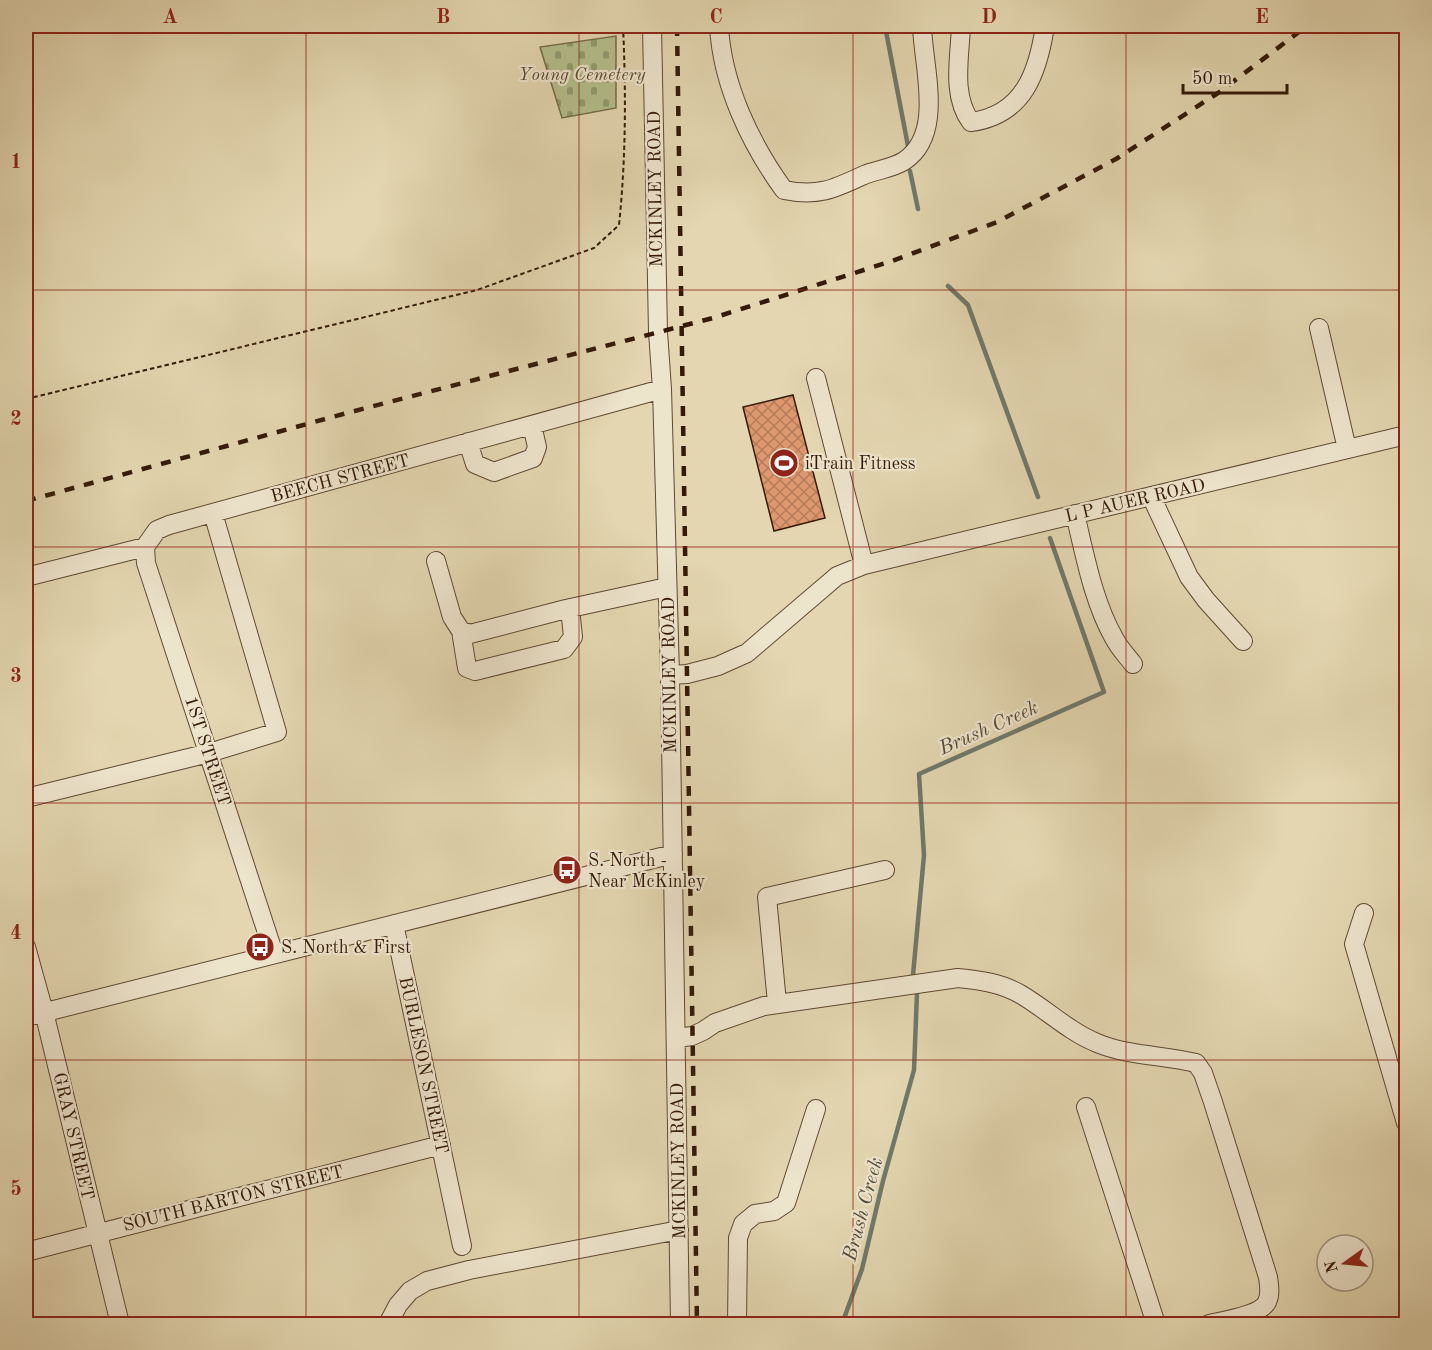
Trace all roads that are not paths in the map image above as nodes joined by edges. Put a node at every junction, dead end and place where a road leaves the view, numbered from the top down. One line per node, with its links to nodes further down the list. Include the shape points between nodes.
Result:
1 (652, 26): 8 (street, MCKINLEY ROAD)
2 (719, 26): 3 (street, via 733,97 784,190 804,194 842,186 903,162 916,150 925,134 930,102)
3 (922, 26)
4 (961, 26): 5 (street, via 959,97 971,122 987,120 1008,110 1030,83)
5 (1045, 26)
6 (1319, 328): 12 (street)
7 (816, 378): 18 (street)
8 (662, 389): 9 (street, BEECH STREET); 20 (street, MCKINLEY ROAD)
9 (532, 425): 11 (street, BEECH STREET); 11 (street, via 537,447 533,458 494,472 475,464)
10 (1407, 435): 12 (street, L P AUER ROAD)
11 (468, 442): 14 (street, BEECH STREET)
12 (1347, 449): 13 (street, L P AUER ROAD)
13 (1151, 496): 15 (street, L P AUER ROAD); 23 (street, via 1189,577)
14 (213, 513): 16 (street, BEECH STREET, via 157,530); 26 (street, via 277,732)
15 (1075, 514): 18 (street, L P AUER ROAD); 24 (street, via 1105,618 1114,640)
16 (145, 547): 19 (street, BEECH STREET); 26 (street, 1ST STREET, via 146,563)
17 (436, 561): 22 (street, via 452,617)
18 (864, 565): 25 (street, L P AUER ROAD, via 837,576 747,653 718,666)
19 (26, 577)
20 (667, 587): 21 (street); 25 (street, MCKINLEY ROAD)
21 (570, 608): 22 (street, via 470,634); 22 (street, via 573,637 564,650 475,671 467,668)
22 (460, 631)
23 (1243, 641)
24 (1133, 664)
25 (670, 675): 28 (street, MCKINLEY ROAD)
26 (209, 753): 27 (street); 33 (street, 1ST STREET)
27 (26, 798)
28 (673, 854): 31 (street); 37 (street, MCKINLEY ROAD)
29 (885, 870): 34 (street, via 767,897)
30 (1364, 914): 40 (street, via 1354,944)
31 (394, 924): 33 (street); 41 (street, BURLESON STREET)
32 (26, 947): 35 (street, GRAY STREET)
33 (274, 954): 35 (street)
34 (777, 1003): 37 (street, via 748,1010 692,1036); 51 (street, via 958,978 989,981 1019,993 1098,1044 1196,1063 1213,1102 1269,1291 1260,1310)
35 (44, 1012): 36 (street); 43 (street, GRAY STREET)
36 (26, 1017)
37 (677, 1038): 42 (street, MCKINLEY ROAD)
38 (1086, 1107): 50 (street)
39 (816, 1109): 49 (street, via 786,1203 743,1224 738,1238)
40 (1407, 1123)
41 (441, 1145): 43 (street, SOUTH BARTON STREET); 44 (street, BURLESON STREET)
42 (679, 1230): 47 (street, via 427,1281 410,1291); 48 (street, MCKINLEY ROAD)
43 (97, 1233): 45 (street, SOUTH BARTON STREET); 46 (street, GRAY STREET)
44 (462, 1246)
45 (26, 1252)
46 (120, 1324)
47 (388, 1324)
48 (680, 1324)
49 (737, 1324)
50 (1156, 1324)
51 (1209, 1324)

